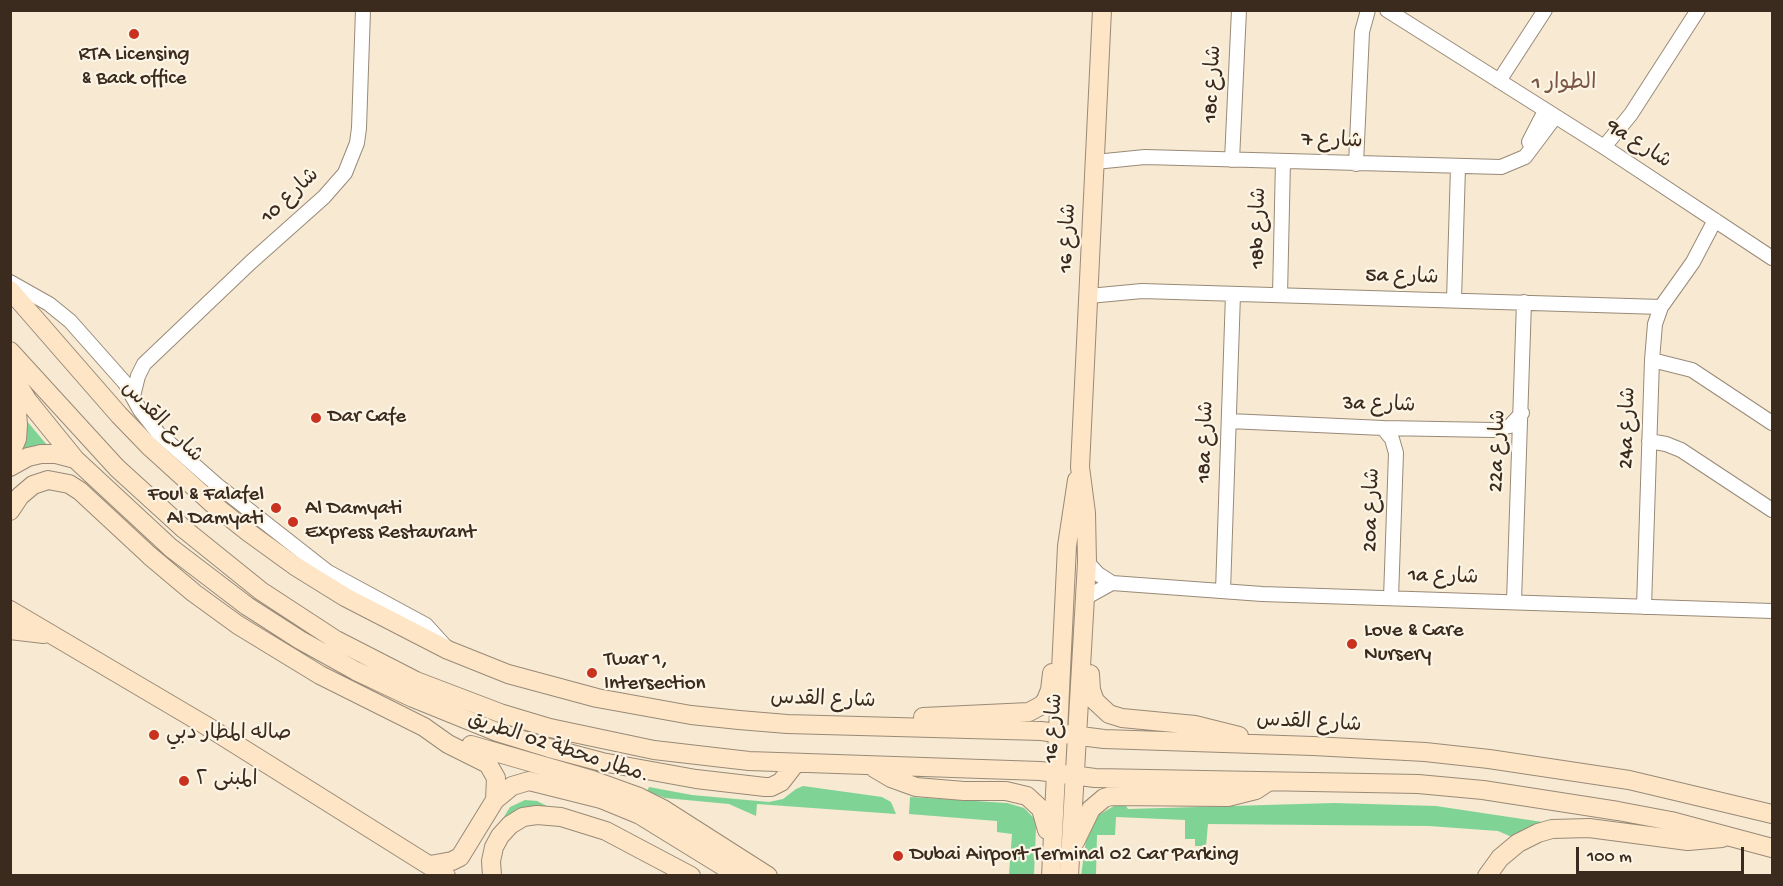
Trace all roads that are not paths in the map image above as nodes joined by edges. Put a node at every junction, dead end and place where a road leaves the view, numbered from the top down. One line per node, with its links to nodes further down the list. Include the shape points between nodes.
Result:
1 (363, 10): 29 (street, شارع 10, via 357,143 345,173)
2 (1102, 10): 11 (main road, شارع 16)
3 (1239, 10): 12 (street, 18c شارع)
4 (1368, 10): 14 (street, via 1362,32)
5 (1387, 10): 8 (street, 9a شارع)
6 (1545, 10): 8 (street)
7 (1698, 10): 10 (street)
8 (1499, 81): 9 (street, 9a شارع)
9 (1550, 114): 10 (street, 9a شارع); 15 (street, شارع 7, via 1532,150 1517,162 1501,167)
10 (1608, 150): 16 (street, 9a شارع)
11 (1095, 157): 12 (street, شارع 7); 20 (main road, شارع 16)
12 (1232, 160): 13 (street, شارع 7)
13 (1283, 161): 14 (street, شارع 7); 22 (street, 18b شارع)
14 (1356, 164): 15 (street, شارع 7)
15 (1458, 167): 23 (street)
16 (1720, 224): 17 (street, 9a شارع); 25 (street, 24a شارع)
17 (1773, 258)
18 (10, 282): 28 (street, via 60,313)
19 (10, 290): 57 (main road, شارع القدس, via 127,423 214,505 335,591)
20 (1089, 290): 21 (street, 5a شارع); 41 (main road, شارع 16)
21 (1233, 294): 22 (street, 5a شارع); 34 (street, 18a شارع)
22 (1280, 295): 23 (street, 5a شارع)
23 (1454, 300): 24 (street, 5a شارع)
24 (1524, 302): 25 (street, 5a شارع); 33 (street, 22a شارع)
25 (1661, 307): 27 (street, 24a شارع, via 1655,324)
26 (10, 351): 58 (main road, via 117,468 261,591 376,661)
27 (1652, 360): 35 (street, via 1692,370); 37 (street, 24a شارع)
28 (109, 364): 29 (street); 32 (street)
29 (144, 364): 32 (street, شارع 10)
30 (10, 372): 39 (main road)
31 (10, 396): 38 (main road, via 18,425)
32 (133, 396): 57 (street, via 159,433 217,485 328,572 426,625)
33 (1522, 413): 36 (street, 3a شارع, via 1502,429); 49 (street, 22a شارع)
34 (1229, 421): 36 (street, 3a شارع); 46 (street, 18a شارع)
35 (1773, 423)
36 (1383, 428): 48 (street, 20a شارع, via 1396,453)
37 (1649, 441): 42 (street, via 1681,450); 50 (street, 24a شارع)
38 (10, 456)
39 (75, 459): 40 (main road, via 41,454); 59 (main road, via 171,548 247,606 356,670)
40 (10, 467)
41 (1080, 467): 44 (main road, شارع 16); 53 (main road, شارع 16, via 1068,530)
42 (1773, 510)
43 (10, 511): 61 (main road, via 33,485 48,480 69,484 167,571 238,625 320,675)
44 (1087, 562): 45 (street); 47 (main road, شارع 16)
45 (1112, 582): 46 (street, 1a شارع); 47 (street)
46 (1224, 591): 48 (street, 1a شارع)
47 (1085, 598): 54 (main road, شارع 16)
48 (1391, 598): 49 (street, 1a شارع)
49 (1515, 601): 50 (street, 1a شارع)
50 (1644, 607): 52 (street, 1a شارع)
51 (10, 610): 56 (main road)
52 (1773, 611)
53 (1062, 626): 60 (main road, via 1048,695 1036,709 1022,714 935,716); 62 (main road, شارع 16)
54 (1084, 627): 63 (main road, شارع 16); 65 (main road, via 1092,696 1109,714 1195,725)
55 (10, 630): 56 (main road)
56 (51, 634): 77 (main road)
57 (448, 650): 60 (main road, شارع القدس, via 517,676 644,708 739,720)
58 (500, 713): 59 (main road); 64 (main road)
59 (472, 722): 68 (main road, via 549,748)
60 (887, 726): 62 (main road, شارع القدس)
61 (424, 727): 72 (main road, via 488,764 496,778); 82 (main road, مطار محطة 02 الطريق., via 639,797)
62 (1058, 732): 63 (main road, شارع القدس); 69 (main road, شارع 16)
63 (1077, 735): 65 (main road, شارع القدس); 70 (main road, شارع 16)
64 (604, 741): 66 (main road, via 708,758); 68 (main road)
65 (1266, 744): 73 (main road, شارع القدس, via 1425,752 1562,769 1672,789)
66 (795, 764): 67 (main road); 68 (main road, via 781,782 771,787)
67 (871, 766): 69 (main road); 76 (main road, via 916,787 1006,791 1027,796 1041,808)
68 (629, 767)
69 (1056, 773): 70 (main road); 76 (main road)
70 (1074, 776): 71 (main road); 76 (main road)
71 (1269, 781): 74 (main road, via 1418,784 1483,790 1618,811); 76 (main road, via 1256,790 1228,797 1104,798 1087,814)
72 (495, 800): 77 (main road, via 460,856); 81 (main road, مطار محطة 02 الطريق., via 512,786 529,781 601,799 640,815)
73 (1773, 814)
74 (1731, 836): 75 (main road); 85 (main road, via 1688,841 1589,828 1552,829 1518,843)
75 (1773, 848)
76 (1061, 853): 83 (main road); 84 (main road)
77 (430, 865): 78 (main road)
78 (446, 876)
79 (492, 876): 80 (main road, via 491,861 500,836 510,825 537,815 561,817 598,828)
80 (691, 876)
81 (739, 876)
82 (768, 876)
83 (1051, 876)
84 (1069, 876)
85 (1487, 876)

